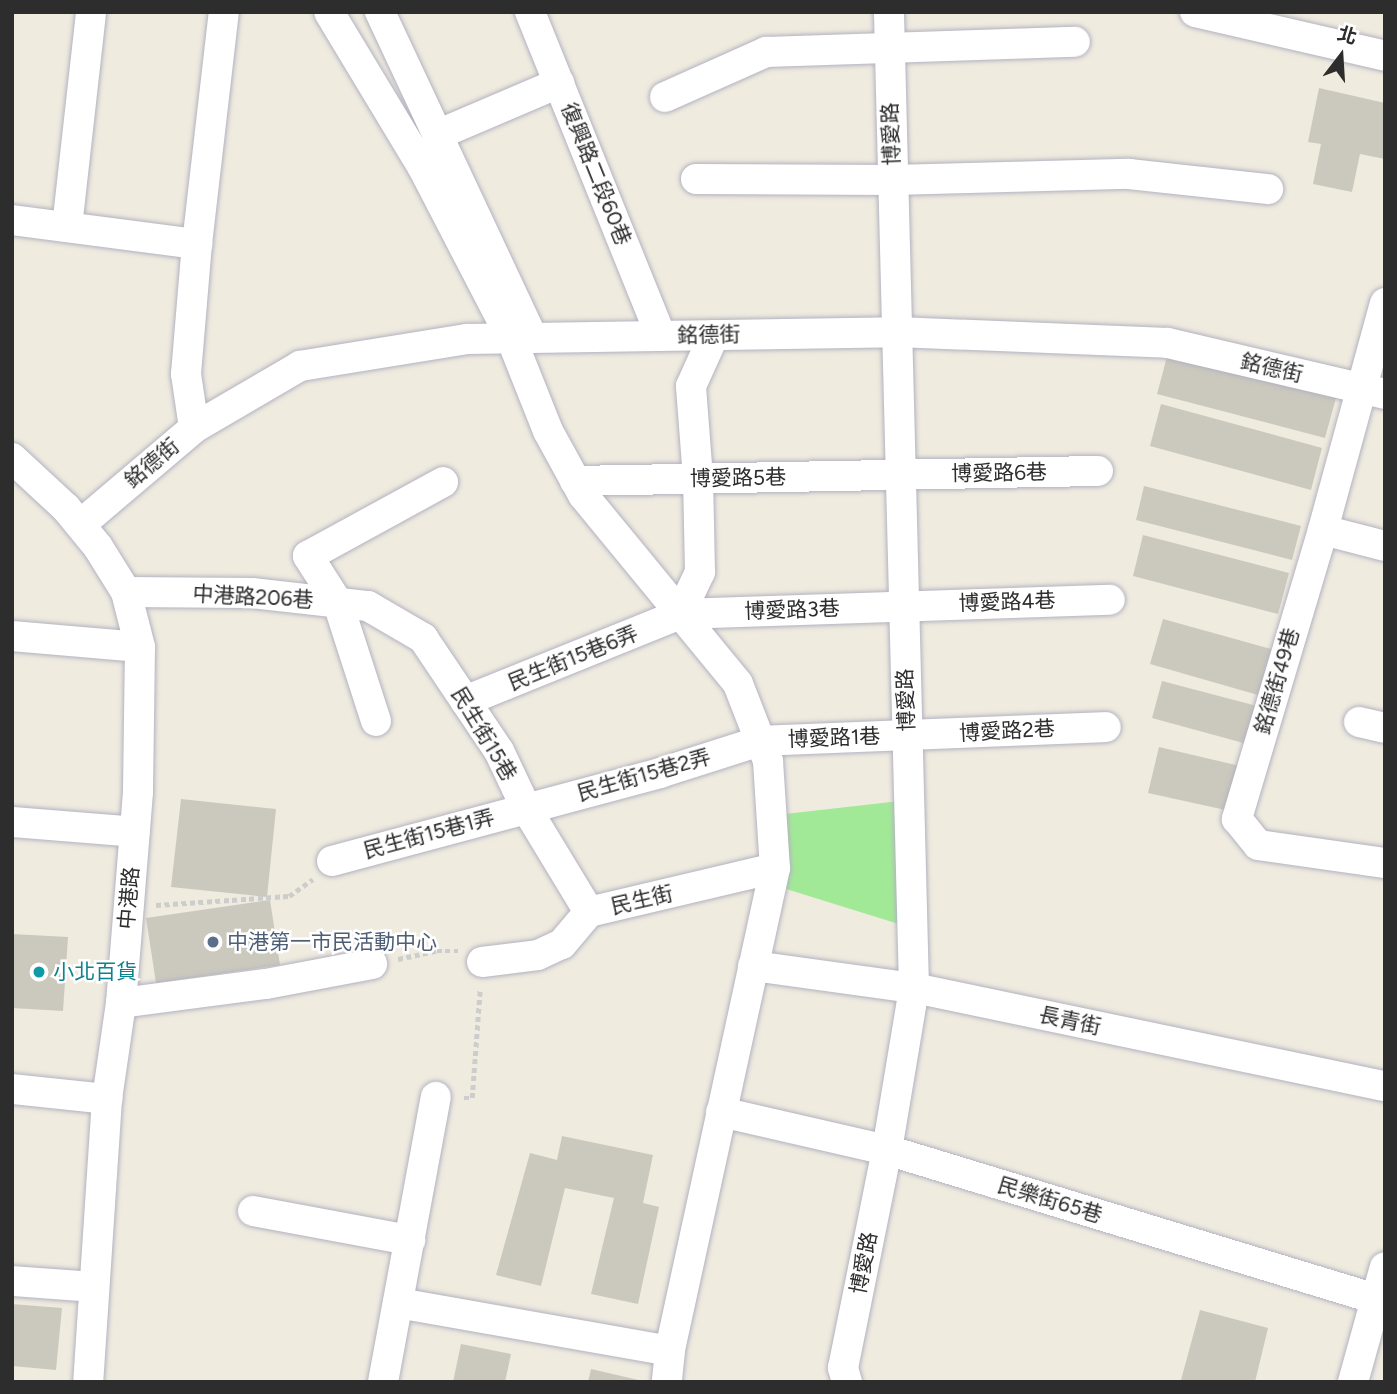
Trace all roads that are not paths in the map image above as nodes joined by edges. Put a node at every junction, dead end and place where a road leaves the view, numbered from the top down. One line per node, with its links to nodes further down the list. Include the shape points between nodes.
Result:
1 (91, 12): 18 (street)
2 (223, 12): 19 (street)
3 (329, 12): 24 (street)
4 (380, 12): 13 (street)
5 (530, 12): 11 (street, 復興路二段60巷)
6 (889, 12): 9 (street, 博愛路)
7 (1195, 12): 10 (street)
8 (1075, 42): 9 (street)
9 (889, 48): 12 (street, via 766,52); 15 (street, 博愛路)
10 (1385, 56)
11 (559, 83): 13 (street); 23 (street, 復興路二段60巷)
12 (665, 97)
13 (437, 135): 24 (street)
14 (696, 179): 15 (street)
15 (893, 180): 16 (street, via 1129,174); 21 (street, 博愛路)
16 (1268, 189)
17 (12, 220): 18 (street)
18 (67, 227): 19 (street)
19 (197, 244): 26 (street, via 186,374)
20 (1385, 303): 25 (street, 銘德街49巷)
21 (897, 332): 22 (street, 銘德街); 25 (street, 銘德街, via 1168,343); 29 (street, 博愛路)
22 (714, 335): 23 (street, 銘德街); 30 (street, via 691,386)
23 (661, 336): 24 (street, 銘德街)
24 (522, 338): 26 (street, 銘德街, via 467,339 300,366); 31 (street, via 548,430)
25 (1373, 391): 34 (street, 銘德街49巷)
26 (194, 428): 33 (street, 銘德街)
27 (12, 458): 33 (street, 中港路)
28 (1098, 471): 29 (street, 博愛路6巷)
29 (901, 475): 30 (street, 博愛路5巷); 39 (street, 博愛路)
30 (698, 478): 31 (street, 博愛路5巷); 40 (street, via 700,572)
31 (575, 481): 40 (street)
32 (443, 482): 38 (street, 中港路206巷, via 308,556)
33 (80, 524): 36 (street, 中港路)
34 (1323, 530): 35 (street); 52 (street, 銘德街49巷, via 1237,818 1258,845)
35 (1385, 546)
36 (126, 592): 38 (street, 中港路206巷, via 252,593); 42 (street, 中港路)
37 (1110, 600): 39 (street, 博愛路4巷)
38 (338, 603): 43 (street, 民生街15巷, via 368,606 423,638); 44 (street)
39 (904, 605): 40 (street, 博愛路3巷); 46 (street, 博愛路)
40 (680, 614): 43 (street, 民生街15巷6弄); 47 (street, via 738,684)
41 (12, 636): 42 (street)
42 (140, 647): 50 (street, 中港路)
43 (465, 702): 48 (street, 民生街15巷, via 499,751)
44 (376, 721)
45 (1106, 727): 46 (street, 博愛路2巷)
46 (907, 736): 47 (street, 博愛路1巷); 58 (street, 博愛路)
47 (760, 740): 48 (street, 民生街15巷2弄, via 660,773); 53 (street, via 768,761)
48 (526, 808): 51 (street, 民生街15巷1弄); 54 (street, 民生街15巷)
49 (12, 822): 50 (street)
50 (135, 832): 59 (street, 中港路)
51 (332, 861)
52 (1385, 863)
53 (775, 868): 54 (street, 民生街); 57 (street)
54 (589, 912): 55 (street, 民生街, via 562,944 538,955)
55 (482, 962)
56 (372, 964): 59 (street)
57 (753, 967): 58 (street, 長青街); 64 (street)
58 (914, 988): 60 (street, 長青街); 65 (street, 博愛路)
59 (121, 1003): 63 (street, 中港路)
60 (1385, 1086)
61 (12, 1089): 63 (street)
62 (436, 1097): 67 (street)
63 (107, 1099): 70 (street, 中港路)
64 (721, 1112): 65 (street, 民樂街65巷); 73 (street)
65 (887, 1150): 71 (street, 民樂街65巷); 77 (street, 博愛路, via 844,1368)
66 (253, 1211): 67 (street)
67 (410, 1240): 72 (street)
68 (1385, 1267): 71 (street)
69 (12, 1281): 70 (street)
70 (93, 1287): 74 (street, 中港路)
71 (1376, 1299): 78 (street)
72 (398, 1303): 73 (street); 75 (street)
73 (670, 1350): 76 (street)
74 (88, 1382)
75 (383, 1382)
76 (667, 1382)
77 (847, 1382)
78 (1353, 1382)

